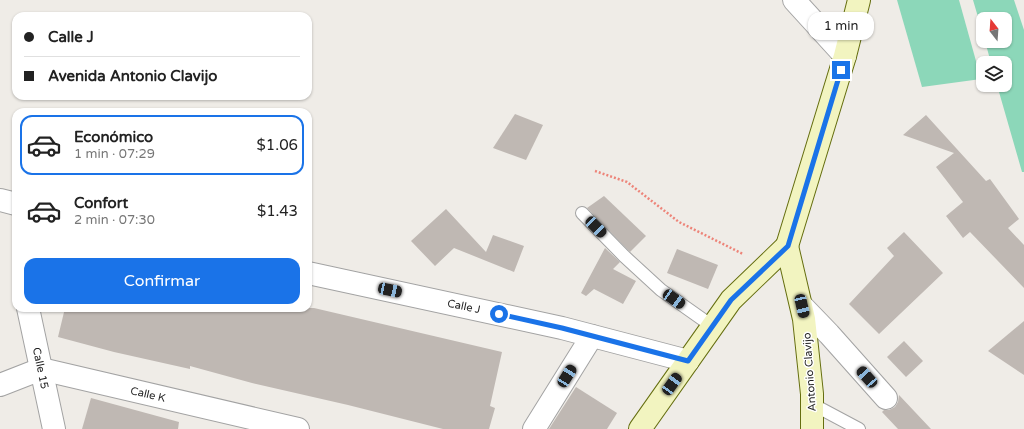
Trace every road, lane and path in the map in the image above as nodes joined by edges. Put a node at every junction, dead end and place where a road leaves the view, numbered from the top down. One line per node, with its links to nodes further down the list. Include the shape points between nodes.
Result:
1 (794, 0): 3 (street)
2 (859, 0): 3 (main road)
3 (845, 56): 8 (main road)
4 (595, 171): 9 (path, via 627,182 679,222)
5 (0, 200): 6 (street)
6 (12, 203)
7 (582, 213): 13 (lane, via 661,290)
8 (788, 246): 9 (main road); 11 (main road, Antonio Clavijo)
9 (767, 265): 13 (main road, via 731,300)
10 (312, 274): 14 (street, Calle J)
11 (802, 306): 18 (street); 19 (main road, Antonio Clavijo)
12 (29, 312): 16 (street, Calle 15)
13 (712, 326): 15 (main road)
14 (592, 336): 15 (street, Calle J); 22 (street)
15 (688, 361): 23 (main road)
16 (41, 369): 17 (street); 20 (street, Calle 15); 21 (street, Calle K)
17 (0, 385)
18 (886, 398)
19 (812, 404): 24 (main road, Antonio Clavijo); 25 (lane)
20 (54, 429)
21 (298, 429)
22 (534, 429)
23 (640, 429)
24 (812, 429)
25 (859, 429)

